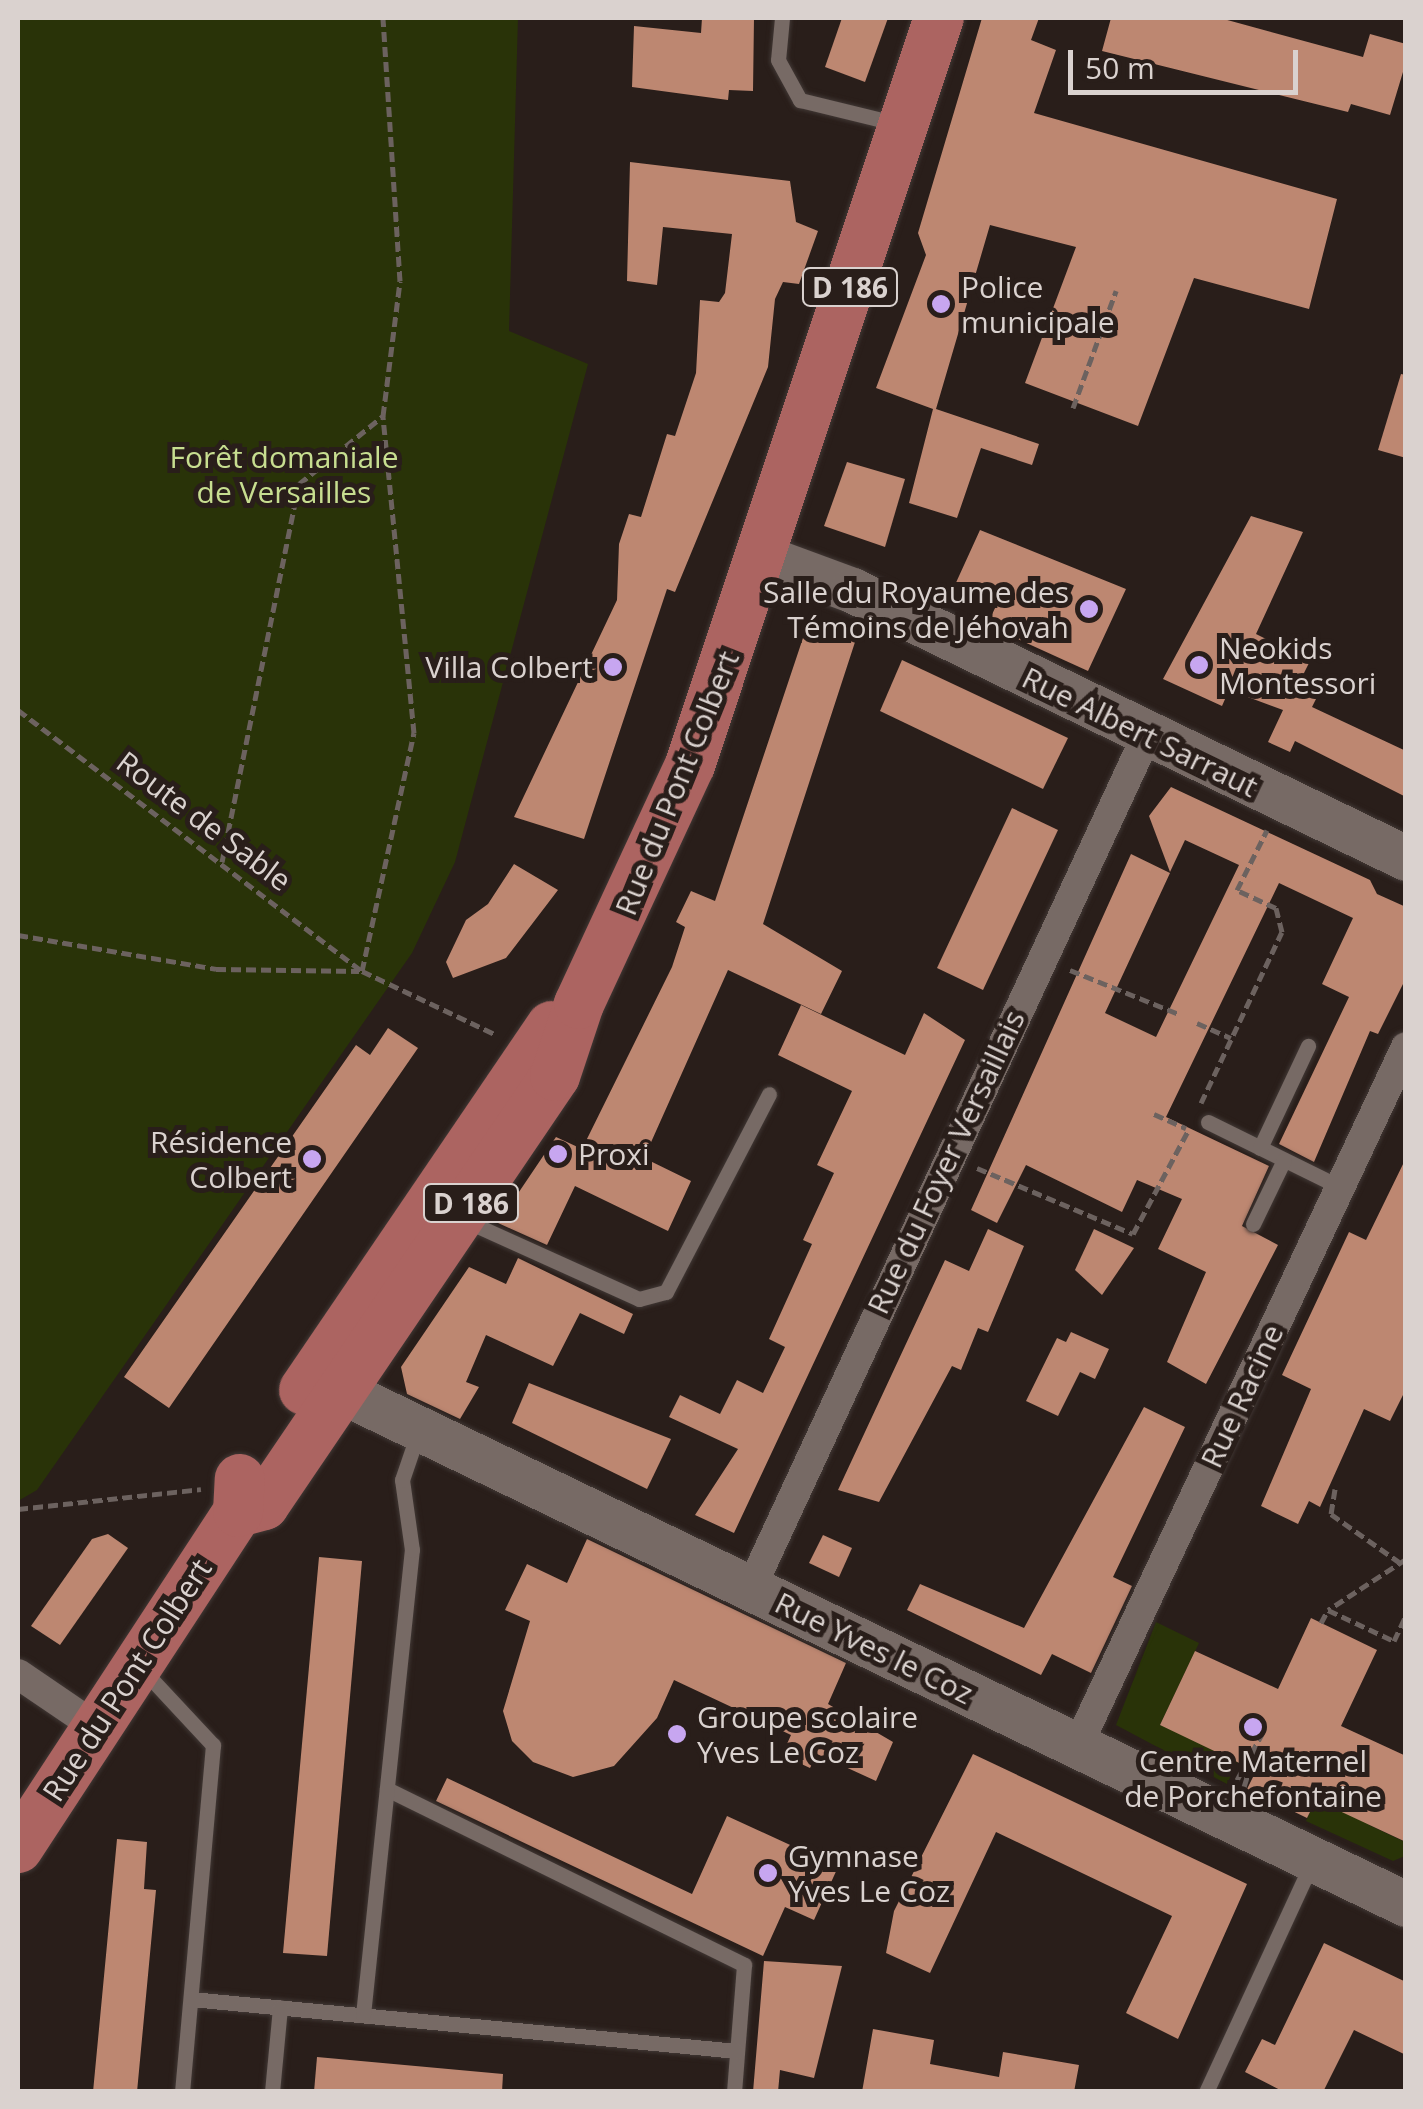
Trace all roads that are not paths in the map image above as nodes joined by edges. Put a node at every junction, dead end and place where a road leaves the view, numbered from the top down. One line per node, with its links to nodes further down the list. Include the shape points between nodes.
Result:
1 (782, 18): 3 (lane, via 778,60 800,100)
2 (939, 18): 3 (main road, D 186)
3 (903, 125): 4 (main road, D 186)
4 (766, 558): 5 (main road, Rue Albert Sarraut, via 852,590); 7 (main road, Rue du Pont Colbert / D 186, via 678,797)
5 (1146, 737): 6 (main road, Rue Albert Sarraut); 19 (street, Rue du Foyer Versaillais)
6 (1406, 858)
7 (579, 1004): 15 (main road, Rue du Pont Colbert / D 186, via 555,1076); 17 (main road, Rue du Pont Colbert / D 186, via 530,1054)
8 (1308, 1046): 12 (lane)
9 (1406, 1047): 14 (street, Rue Racine)
10 (770, 1094): 15 (lane, via 666,1292 638,1299)
11 (1208, 1122): 12 (lane)
12 (1260, 1148): 13 (lane)
13 (1284, 1160): 14 (lane); 16 (lane)
14 (1340, 1187): 23 (street, Rue Racine)
15 (461, 1218): 17 (main road, Rue du Pont Colbert / D 186)
16 (1253, 1224)
17 (328, 1384): 18 (main road, Rue Yves le Coz); 20 (main road, Rue du Pont Colbert / D 186, via 239,1480 238,1512)
18 (420, 1430): 19 (main road, Rue Yves le Coz); 24 (lane, via 402,1480 412,1550)
19 (751, 1588): 23 (main road, Rue Yves le Coz)
20 (136, 1664): 22 (main road, Rue du Pont Colbert / D 186); 28 (lane, via 203,1724 213,1744)
21 (18, 1674): 22 (street)
22 (96, 1727): 25 (main road, Rue du Pont Colbert / D 186)
23 (1078, 1745): 26 (main road, Rue Yves le Coz)
24 (387, 1789): 30 (lane); 31 (lane, via 744,1966)
25 (18, 1848)
26 (1314, 1860): 27 (main road, Rue Yves le Coz); 35 (lane)
27 (1406, 1904)
28 (191, 1999): 29 (lane); 32 (lane)
29 (280, 2007): 30 (lane); 33 (lane)
30 (363, 2015): 31 (lane)
31 (737, 2051): 34 (lane)
32 (182, 2092)
33 (272, 2092)
34 (734, 2092)
35 (1206, 2092)

